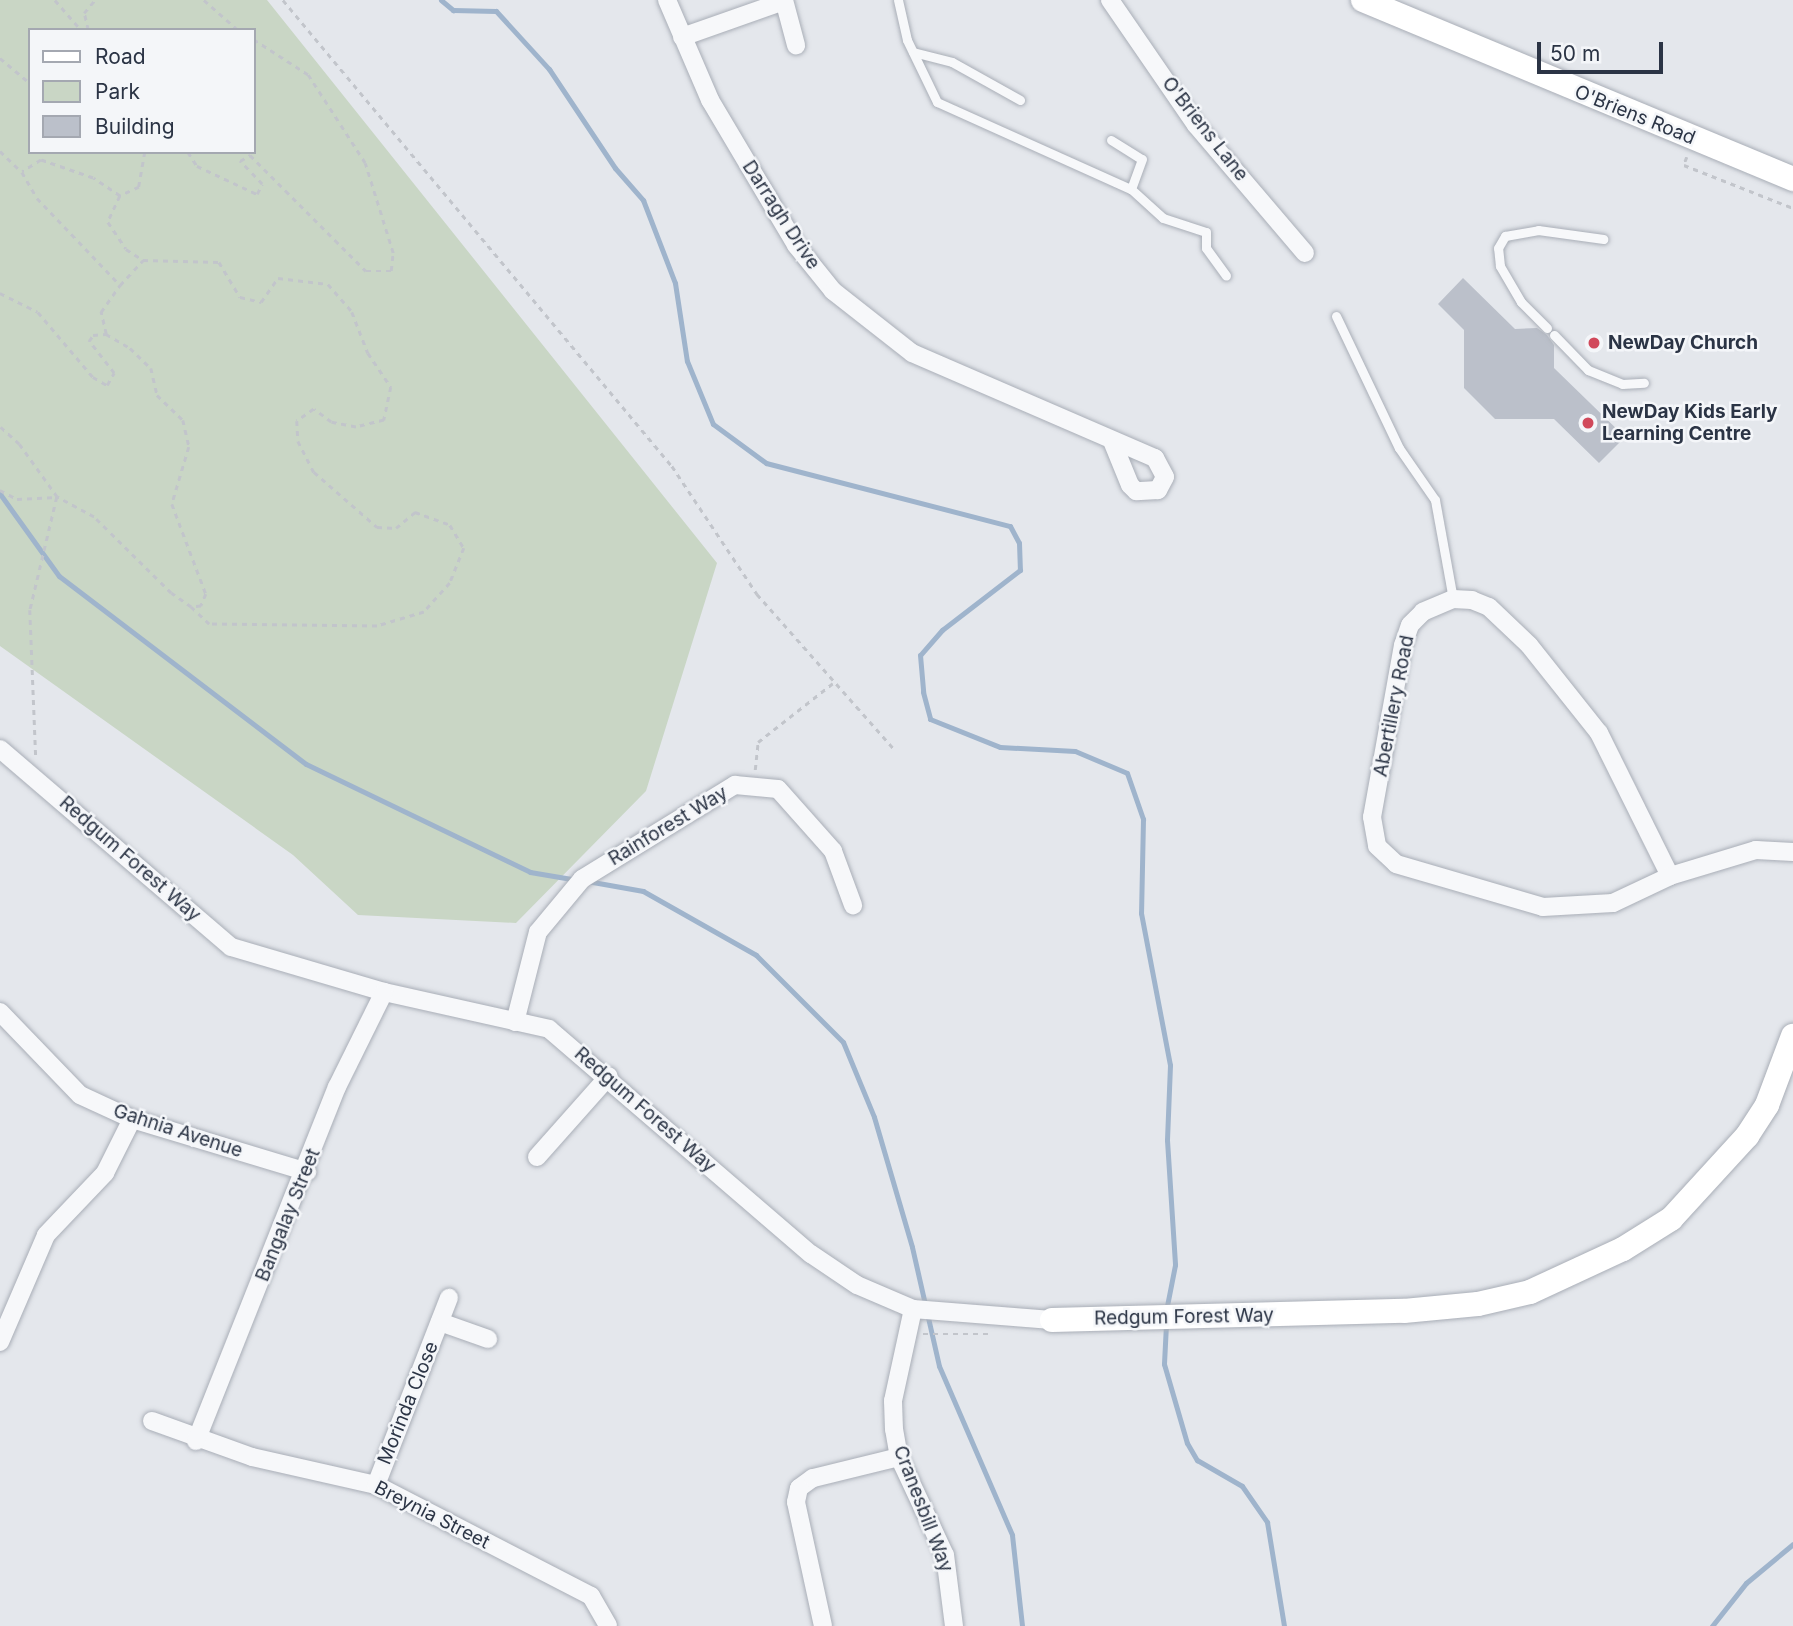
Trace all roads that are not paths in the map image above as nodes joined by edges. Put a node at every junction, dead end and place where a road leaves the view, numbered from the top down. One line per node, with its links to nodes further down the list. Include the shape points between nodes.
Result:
1 (667, 0): 6 (street, Darragh Drive)
2 (898, 0): 8 (lane)
3 (1110, 0): 14 (street, O'Briens Lane, via 1196,125)
4 (1363, 0): 11 (street, O'Briens Road)
5 (784, 1): 6 (street); 7 (street)
6 (682, 37): 18 (street, Darragh Drive, via 710,100 796,245 833,291 912,353)
7 (796, 45)
8 (913, 52): 9 (lane, via 952,62); 12 (lane, via 937,102)
9 (1020, 100)
10 (1111, 140): 12 (lane, via 1142,159)
11 (1793, 179)
12 (1131, 189): 15 (lane, via 1163,218 1206,232 1206,248)
13 (1603, 239): 17 (lane, via 1538,230 1505,236 1498,248 1500,266 1521,302 1588,370 1622,384)
14 (1306, 253)
15 (1226, 276)
16 (1336, 316): 19 (lane, via 1399,448 1435,500)
17 (1644, 383)
18 (1112, 440)
19 (1453, 599): 22 (street, via 1489,607 1529,645 1600,733); 22 (street, Abertillery Road, via 1423,612 1410,625 1404,645 1372,817 1371,830 1385,857 1543,907 1613,903)
20 (0, 749): 24 (street, Redgum Forest Way, via 232,947)
21 (1793, 852): 22 (street, via 1756,850)
22 (1670, 876)
23 (853, 905): 26 (street, Rainforest Way, via 832,851 778,789 734,785 583,878 538,933)
24 (384, 992): 26 (street, Redgum Forest Way); 31 (street, Bangalay Street, via 337,1087)
25 (0, 1012): 29 (street, Gahnia Avenue, via 80,1095)
26 (515, 1022): 28 (street, Redgum Forest Way, via 549,1029)
27 (1793, 1036): 34 (street, Redgum Forest Way, via 1767,1105 1722,1168 1671,1219 1623,1249 1530,1292 1478,1304)
28 (609, 1076): 30 (street); 33 (street, Redgum Forest Way, via 811,1254 887,1302)
29 (132, 1119): 31 (street, Gahnia Avenue); 37 (street, via 105,1173 46,1235)
30 (537, 1157)
31 (307, 1172): 39 (street, Bangalay Street)
32 (449, 1298): 35 (street, Morinda Close)
33 (913, 1309): 34 (street, Redgum Forest Way); 40 (street, Cranesbill Way, via 893,1401)
34 (1052, 1320)
35 (440, 1322): 36 (street, Morinda Close); 41 (street, Morinda Close)
36 (488, 1339)
37 (0, 1342)
38 (152, 1420): 39 (street, Breynia Street)
39 (196, 1441): 41 (street, Breynia Street)
40 (900, 1457): 43 (street, via 813,1478 799,1489 796,1502); 44 (street, Cranesbill Way, via 945,1555)
41 (376, 1485): 42 (street, Breynia Street, via 584,1592)
42 (608, 1626)
43 (823, 1626)
44 (954, 1626)

